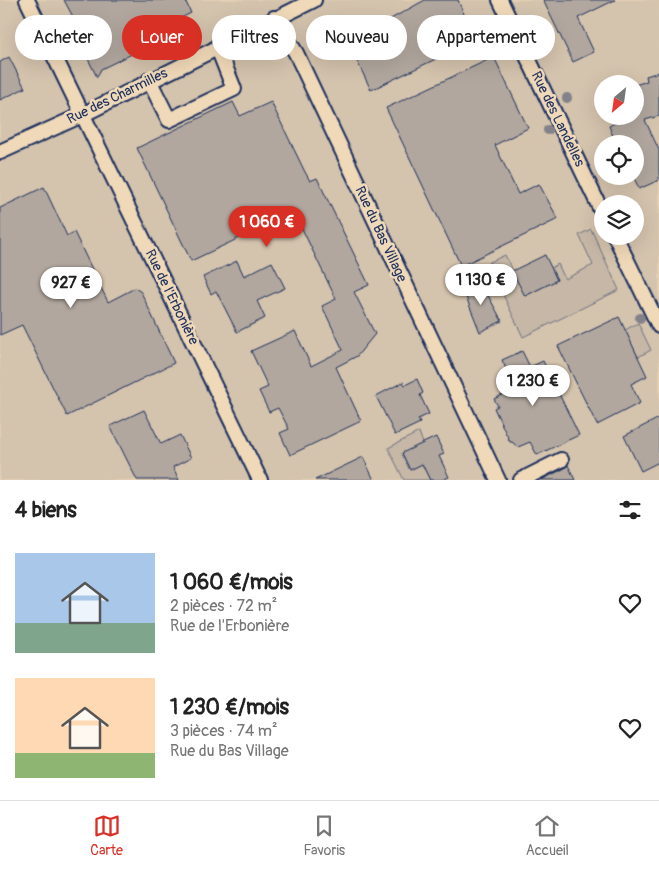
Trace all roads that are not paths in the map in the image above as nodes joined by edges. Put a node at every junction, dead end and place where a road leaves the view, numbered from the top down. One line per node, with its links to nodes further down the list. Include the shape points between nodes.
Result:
1 (27, 0): 9 (street, Rue de l'Erbonière)
2 (314, 0): 4 (street, Rue des Charmilles)
3 (500, 0): 11 (street, Rue des Landelles)
4 (281, 15)
5 (212, 48): 8 (street, Rue des Charmilles)
6 (296, 53): 16 (street, Rue du Bas Village)
7 (223, 60): 8 (street, via 234,89 169,120)
8 (149, 80): 9 (street, Rue des Charmilles)
9 (82, 114): 10 (street, Rue des Charmilles); 15 (street, Rue de l'Erbonière)
10 (0, 152)
11 (594, 195)
12 (619, 245): 13 (street)
13 (659, 326)
14 (561, 460): 17 (street)
15 (260, 480)
16 (498, 480)
17 (522, 480)

